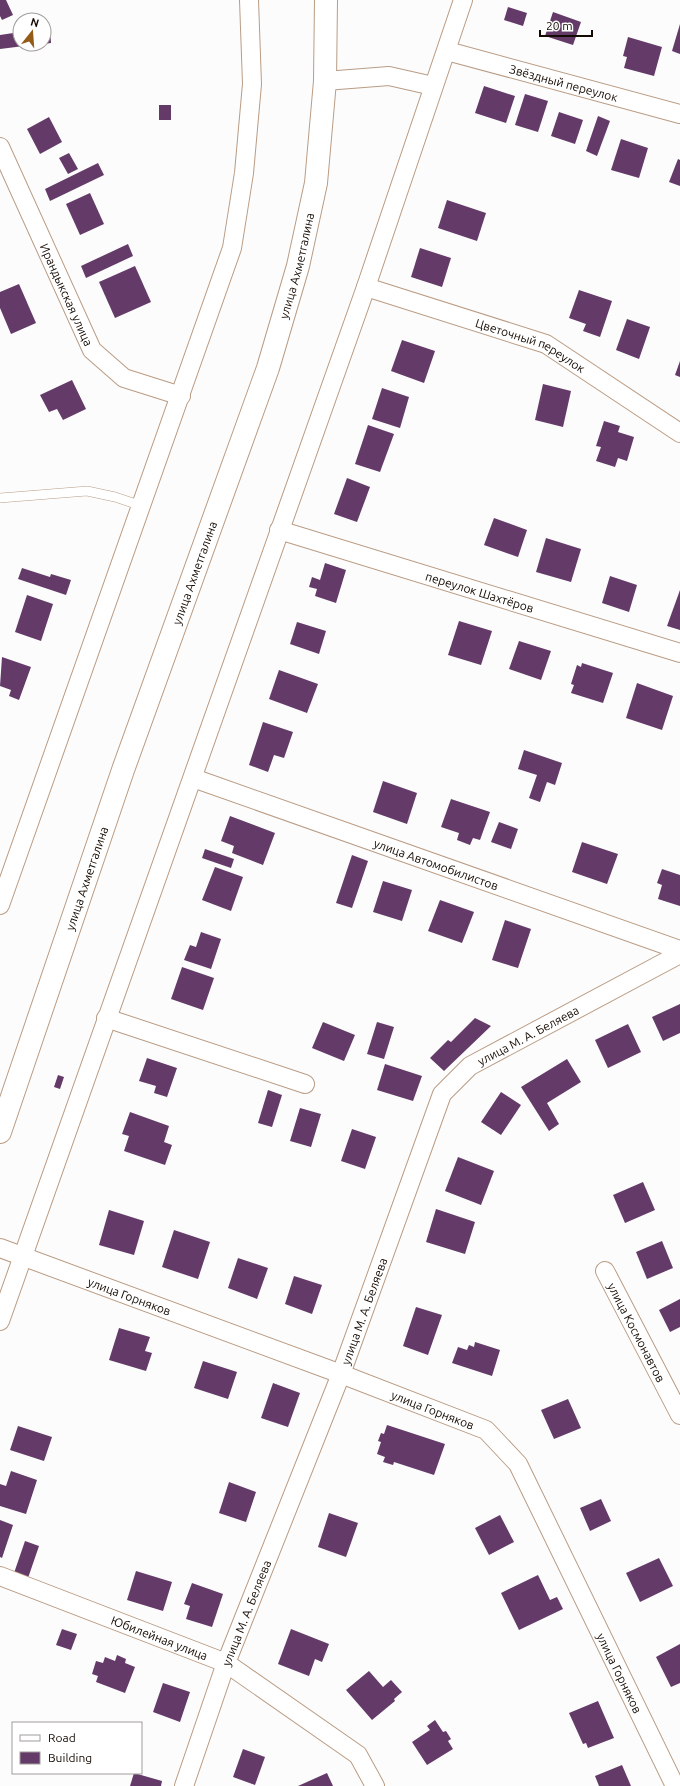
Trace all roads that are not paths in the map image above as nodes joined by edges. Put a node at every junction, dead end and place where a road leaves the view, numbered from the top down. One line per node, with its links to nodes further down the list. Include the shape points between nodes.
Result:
1 (248, 0): 10 (street, via 252,84 244,173 232,248)
2 (326, 0): 5 (main road, улица Ахметгалина)
3 (463, 0): 4 (street)
4 (447, 51): 6 (street); 7 (street, Звёздный переулок)
5 (325, 81): 6 (street, via 389,76); 22 (main road, улица Ахметгалина, via 316,183 298,266 268,368 123,770)
6 (433, 86): 9 (street)
7 (680, 114)
8 (0, 147): 10 (street, Ирандыкская улица, via 92,350 124,378)
9 (366, 287): 11 (street, Цветочный переулок, via 546,344); 14 (street)
10 (181, 396): 13 (street)
11 (680, 433)
12 (0, 498): 13 (lane, via 87,492 115,496)
13 (142, 506): 17 (street)
14 (279, 530): 15 (street, переулок Шахтёров); 16 (street)
15 (680, 654)
16 (193, 778): 18 (street, улица Автомобилистов); 20 (street)
17 (0, 905)
18 (680, 950)
19 (680, 954): 27 (street, улица М. А. Беляева, via 470,1066 442,1094)
20 (106, 1018): 21 (street); 24 (street)
21 (305, 1084)
22 (0, 1132)
23 (0, 1248): 24 (street, улица Горняков)
24 (22, 1256): 26 (street); 27 (street, улица Горняков)
25 (605, 1270): 28 (street, улица Космонавтов)
26 (0, 1321)
27 (340, 1374): 30 (street, улица М. А. Беляева); 33 (street, улица Горняков, via 486,1430 518,1464)
28 (680, 1415)
29 (0, 1576): 30 (street, Юбилейная улица)
30 (226, 1663): 31 (street, улица М. А. Беляева); 32 (street, Юбилейная улица, via 358,1755)
31 (184, 1786)
32 (374, 1786)
33 (675, 1786)

